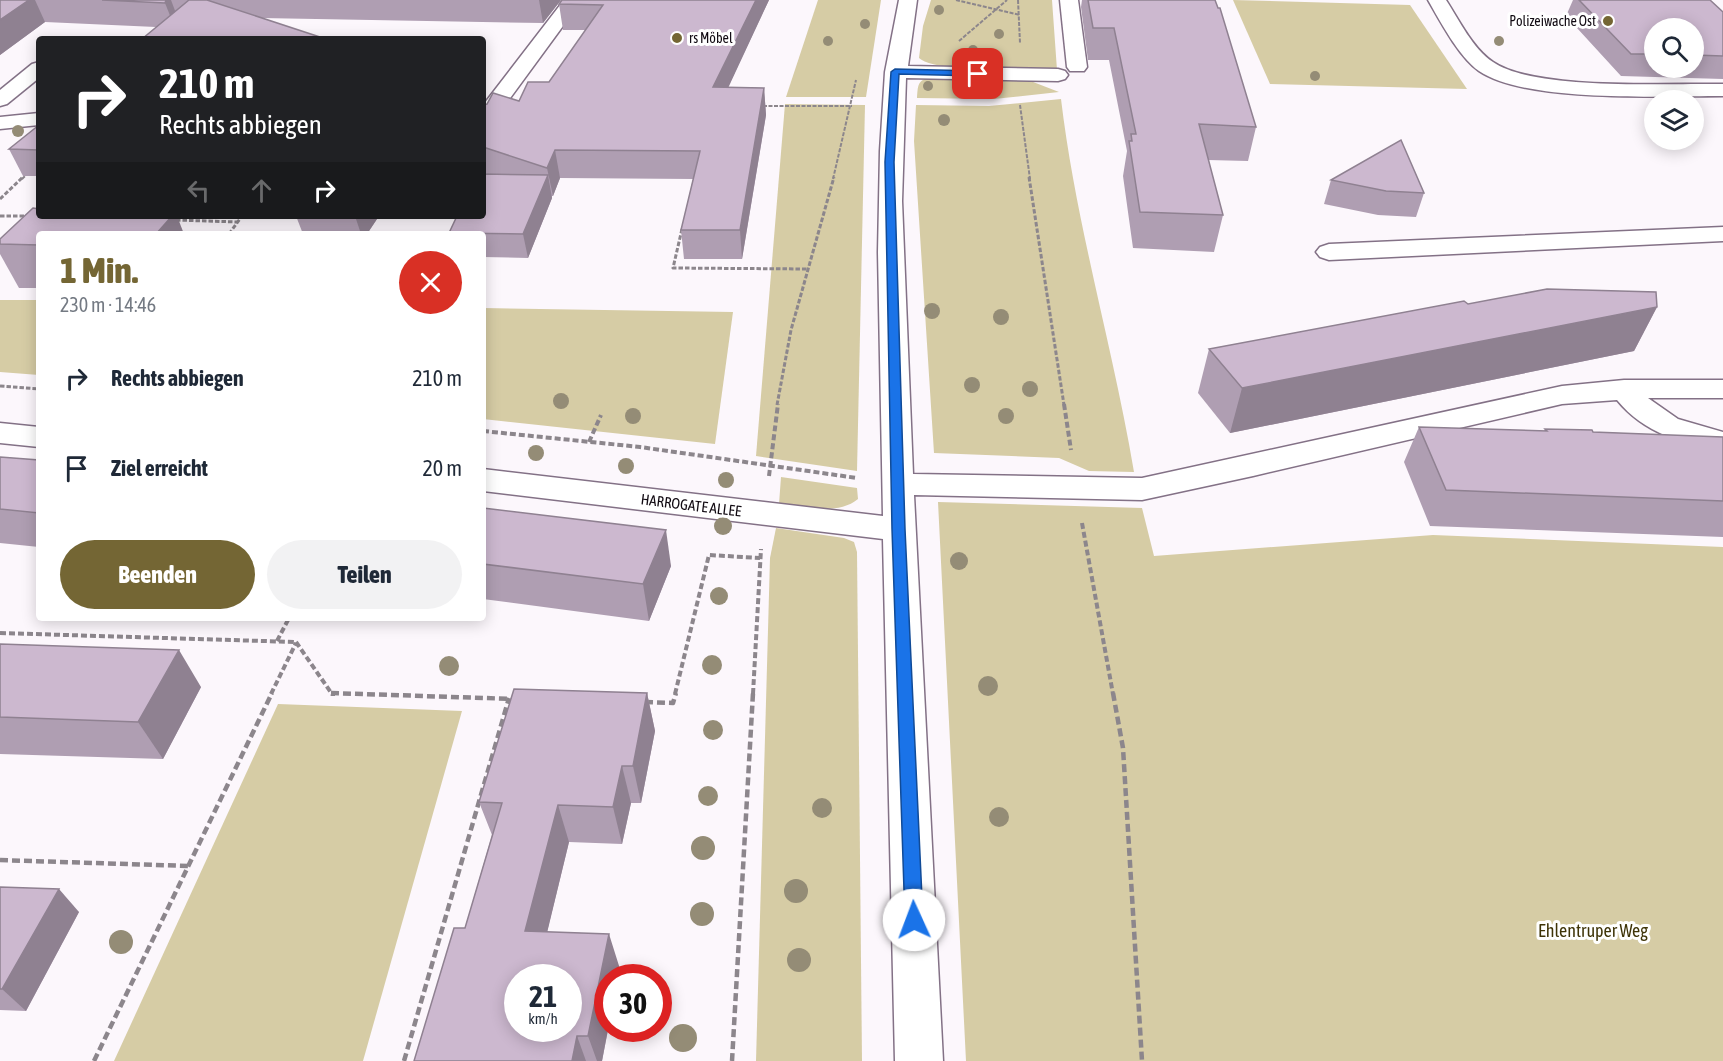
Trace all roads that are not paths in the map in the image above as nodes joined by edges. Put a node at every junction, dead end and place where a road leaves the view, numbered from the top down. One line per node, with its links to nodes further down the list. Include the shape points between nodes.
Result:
1 (573, 0): 12 (street)
2 (908, 0): 7 (street)
3 (1069, 0): 5 (street)
4 (1437, 0): 9 (street, via 1484,66 1515,80 1556,86)
5 (1077, 67)
6 (36, 70): 10 (street)
7 (895, 72): 8 (street); 22 (street, via 890,162)
8 (1058, 75)
9 (1723, 90)
10 (0, 100)
11 (36, 119): 13 (street)
12 (486, 120)
13 (0, 123)
14 (1723, 234): 15 (street)
15 (1329, 252)
16 (1624, 389): 17 (street); 20 (street, via 1654,420 1682,434); 22 (street, via 1562,394 1142,489)
17 (1723, 389)
18 (0, 433): 19 (street)
19 (36, 437)
20 (1723, 442)
21 (486, 480): 23 (street, HARROGATE ALLEE)
22 (898, 484): 23 (street)
23 (899, 529): 24 (street)
24 (919, 1061)

